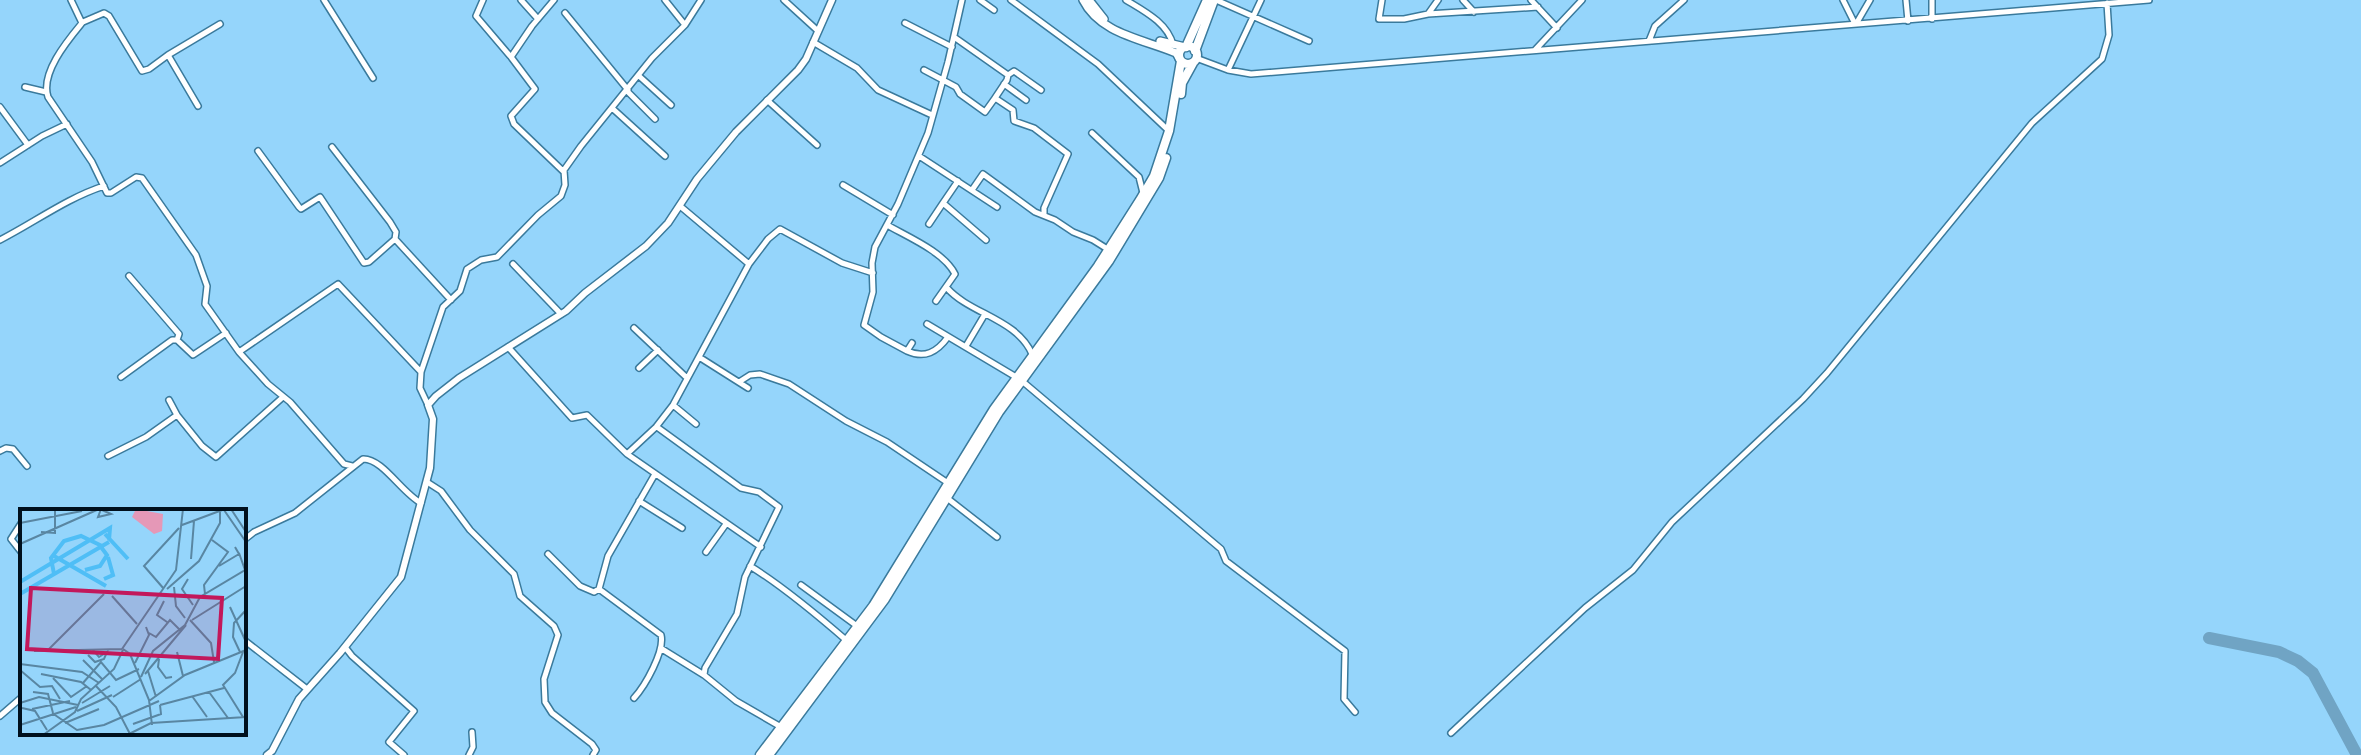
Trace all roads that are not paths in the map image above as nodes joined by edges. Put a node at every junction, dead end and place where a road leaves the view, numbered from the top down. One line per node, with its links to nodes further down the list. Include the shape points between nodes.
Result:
1 (71, 0): 39 (street)
2 (324, 0): 62 (street)
3 (483, 0): 55 (street, via 476,16)
4 (521, 0): 36 (street)
5 (554, 0): 36 (street)
6 (665, 0): 42 (street)
7 (701, 0): 42 (street)
8 (784, 0): 45 (street)
9 (832, 0): 45 (street)
10 (962, 0): 46 (street)
11 (980, 0): 31 (street)
12 (1011, 0): 81 (street, via 1098,64)
13 (1086, 0): 50 (main road, via 1113,24); 57 (main road, via 1088,10 1102,23 1176,53)
14 (1126, 0): 50 (street, via 1158,20)
15 (1207, 0): 52 (main road)
16 (1215, 0): 35 (street); 56 (main road)
17 (1261, 0): 35 (street)
18 (1381, 0): 34 (street, via 1379,19)
19 (1438, 0): 34 (street)
20 (1463, 0): 33 (street)
21 (1531, 0): 30 (street)
22 (1582, 0): 44 (street)
23 (1684, 0): 49 (street, via 1655,26)
24 (1843, 0): 43 (street)
25 (1870, 0): 43 (street)
26 (1906, 0): 38 (street)
27 (1932, 0): 37 (street)
28 (2149, 0): 29 (street)
29 (2105, 2): 37 (street); 182 (street, via 2109,35 2102,59 2032,123 1827,373 1672,522 1633,570)
30 (1538, 7): 33 (street); 44 (street)
31 (994, 10)
32 (565, 13): 66 (street)
33 (1475, 13): 34 (street)
34 (1428, 14)
35 (1253, 16): 47 (street); 59 (street)
36 (538, 19): 55 (street)
37 (1932, 19): 38 (street)
38 (1908, 21): 43 (street)
39 (82, 23): 54 (street, via 104,13 109,16 142,71); 68 (street, via 61,50)
40 (905, 23): 51 (street)
41 (220, 24): 54 (street)
42 (685, 25): 61 (street)
43 (1855, 25): 49 (street)
44 (1557, 28): 53 (street)
45 (818, 31): 48 (street)
46 (954, 37): 51 (street); 60 (street)
47 (1309, 41)
48 (813, 42): 70 (street, via 798,70); 76 (street, via 857,68 878,90)
49 (1649, 42): 53 (street)
50 (1173, 46): 52 (main road)
51 (952, 47): 63 (street)
52 (1185, 47): 56 (main road); 57 (main road)
53 (1534, 51): 59 (street, via 1251,74)
54 (168, 55): 73 (street)
55 (511, 57): 90 (street, via 535,89 511,116 514,124)
56 (1195, 57): 57 (main road, via 1186,64); 59 (street); 95 (main road, via 1182,83 1159,178)
57 (1180, 60): 81 (main road)
58 (924, 70): 63 (street)
59 (1228, 70)
60 (1008, 75): 64 (street); 67 (street, via 1014,71)
61 (639, 76): 66 (street); 72 (street)
62 (373, 78)
63 (943, 80): 69 (street, via 985,112); 76 (street)
64 (1004, 84): 69 (street); 71 (street)
65 (25, 87): 68 (street)
66 (627, 90): 75 (street); 77 (street)
67 (1041, 90)
68 (46, 92): 79 (street)
69 (995, 98): 78 (street, via 1013,110)
70 (766, 100): 84 (street); 97 (street)
71 (1026, 100)
72 (671, 105)
73 (198, 106)
74 (0, 107): 83 (street)
75 (612, 108): 87 (street); 90 (street)
76 (932, 115): 88 (street)
77 (655, 119)
78 (1014, 121): 80 (street); 100 (street, via 1034,128 1068,154)
79 (67, 124): 83 (street); 93 (street)
80 (1009, 129)
81 (1169, 131): 95 (main road)
82 (1092, 133): 95 (street, via 1139,177)
83 (28, 145): 89 (street)
84 (817, 145)
85 (332, 147): 103 (street, via 390,222)
86 (258, 151): 103 (street, via 301,209 320,197 364,263)
87 (665, 156)
88 (919, 156): 91 (street); 99 (street)
89 (0, 163)
90 (564, 172): 112 (street, via 561,196 497,257 470,267)
91 (958, 181): 94 (street); 96 (street)
92 (843, 185): 99 (street)
93 (104, 186): 104 (street, via 75,196); 118 (street, via 111,193 142,178 193,251 207,286 205,304)
94 (972, 190): 98 (street); 100 (street, via 983,174)
95 (1143, 199): 106 (main road); 120 (main road, via 1098,278)
96 (943, 203): 101 (street); 105 (street)
97 (680, 206): 108 (street); 114 (street, via 646,246)
98 (997, 207)
99 (893, 215): 102 (street)
100 (1044, 215): 106 (street)
101 (929, 224)
102 (887, 225): 109 (street, via 875,247); 111 (street, via 953,270)
103 (395, 239): 112 (street)
104 (0, 240)
105 (986, 240)
106 (1109, 250): 120 (main road)
107 (513, 264): 114 (street)
108 (749, 264): 109 (street, via 780,229 842,263); 129 (street)
109 (873, 273): 126 (street, via 864,325)
110 (129, 276): 121 (street, via 179,334)
111 (947, 288): 113 (street); 115 (street)
112 (451, 300): 131 (street, via 443,307)
113 (936, 301)
114 (561, 314): 124 (street)
115 (985, 314): 123 (street); 128 (street, via 1012,330)
116 (927, 324): 119 (street)
117 (634, 328): 125 (street)
118 (226, 333): 121 (street, via 193,355); 127 (street)
119 (948, 337): 123 (street); 126 (street, via 930,354)
120 (1048, 338): 128 (main road); 134 (main road)
121 (177, 340): 132 (street)
122 (912, 343): 126 (street)
123 (966, 346): 134 (street)
124 (508, 347): 139 (street, via 446,387); 145 (street, via 572,418 587,415)
125 (658, 350): 130 (street); 133 (street)
126 (907, 351)
127 (239, 352): 131 (street, via 338,284); 137 (street)
128 (1032, 354): 134 (main road)
129 (699, 357): 133 (street); 135 (street)
130 (639, 368)
131 (421, 372): 139 (street, via 420,388)
132 (121, 377)
133 (687, 378): 140 (street)
134 (1018, 379): 151 (main road); 152 (main road); 178 (street, via 1221,549 1226,561 1345,651 1344,699)
135 (739, 382): 136 (street); 151 (street, via 760,374 789,384)
136 (748, 388)
137 (283, 397): 141 (street, via 216,457); 148 (street, via 344,464)
138 (169, 400): 141 (street)
139 (428, 405): 150 (street, via 433,435)
140 (673, 405): 142 (street); 143 (street)
141 (177, 415): 146 (street)
142 (696, 424)
143 (656, 427): 145 (street); 160 (street, via 741,488 778,505)
144 (0, 451): 147 (street, via 13,449)
145 (627, 454): 149 (street)
146 (108, 456)
147 (27, 466)
148 (352, 466): 154 (street, via 373,460); 159 (street, via 295,513)
149 (655, 474): 153 (street); 155 (street)
150 (427, 482): 154 (street); 186 (street, via 514,574 520,596 554,626 558,635 544,679 545,702 592,744)
151 (949, 483): 152 (main road)
152 (945, 496): 158 (street); 167 (main road)
153 (639, 500): 157 (street); 166 (street, via 608,556)
154 (421, 503): 171 (street, via 401,577)
155 (726, 524): 160 (street); 162 (street)
156 (20, 525): 161 (street, via 11,539)
157 (682, 528)
158 (997, 537)
159 (246, 538)
160 (761, 547): 164 (street)
161 (20, 550)
162 (706, 552)
163 (548, 554): 166 (street, via 580,586)
164 (749, 566): 169 (street); 173 (street, via 737,614)
165 (801, 585): 168 (street)
166 (599, 589): 172 (street, via 661,635)
167 (876, 607): 168 (main road); 175 (main road)
168 (858, 626): 169 (main road)
169 (847, 641): 175 (main road)
170 (246, 642): 174 (street)
171 (345, 647): 174 (street); 184 (street, via 414,711 389,742)
172 (662, 649): 173 (street); 176 (street)
173 (704, 675): 180 (street)
174 (307, 689): 183 (street)
175 (809, 695): 180 (main road); 188 (main road)
176 (634, 698)
177 (20, 699): 179 (street)
178 (1355, 712)
179 (0, 716)
180 (781, 727): 187 (main road)
181 (472, 732): 185 (street)
182 (1451, 733)
183 (267, 755)
184 (404, 755)
185 (469, 755)
186 (593, 755)
187 (760, 755)
188 (769, 755)

